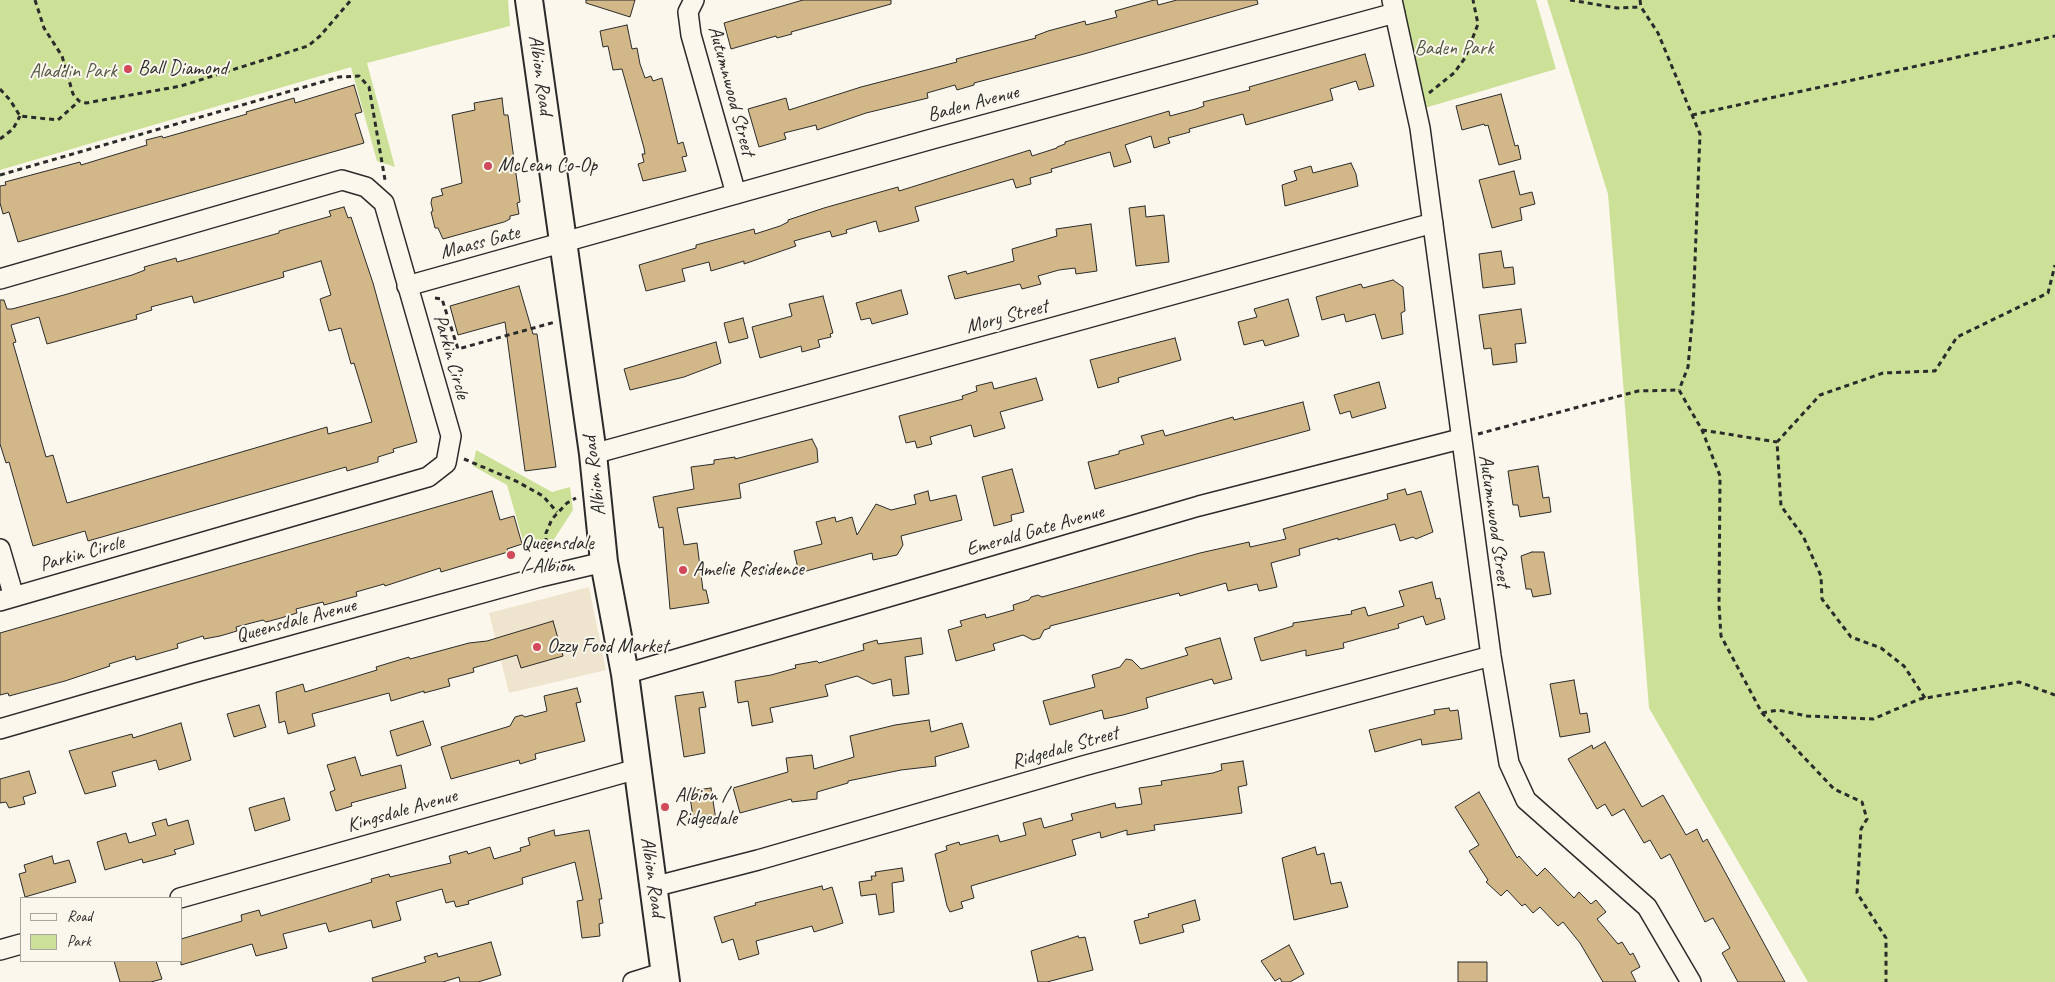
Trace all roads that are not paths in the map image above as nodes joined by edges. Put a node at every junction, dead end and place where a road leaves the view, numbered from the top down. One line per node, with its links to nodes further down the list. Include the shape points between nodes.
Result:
1 (529, 0): 6 (street, Albion Road)
2 (694, 0): 4 (street, Autumnwood Street, via 688,12 691,35)
3 (1394, 7): 4 (street, Baden Avenue); 5 (street, Autumnwood Street, via 1414,101)
4 (736, 194): 6 (street, Baden Avenue)
5 (1433, 223): 9 (street, Autumnwood Street); 10 (street, Mory Street)
6 (564, 243): 8 (street, Maass Gate); 10 (street, Albion Road)
7 (0, 279): 8 (street, Parkin Circle, via 342,180 366,187 384,203)
8 (407, 286): 13 (street, Parkin Circle, via 450,436 446,463 428,477)
9 (1460, 439): 14 (street, Autumnwood Street); 15 (street, Emerald Gate Avenue, via 1199,506)
10 (593, 454): 12 (street, Albion Road)
11 (0, 549): 13 (street)
12 (604, 562): 15 (street, Albion Road); 16 (street, Queensdale Avenue, via 540,577)
13 (7, 599)
14 (1490, 656): 18 (street, Ridgedale Street); 24 (street, Autumnwood Street, via 1509,763 1526,800 1647,907)
15 (625, 674): 17 (street, Albion Road)
16 (0, 729)
17 (637, 769): 18 (street, Albion Road); 19 (street, Kingsdale Avenue)
18 (653, 887): 22 (street, Albion Road)
19 (182, 897)
20 (20, 944): 21 (street)
21 (0, 950)
22 (665, 977): 23 (street)
23 (633, 982)
24 (1691, 982)

